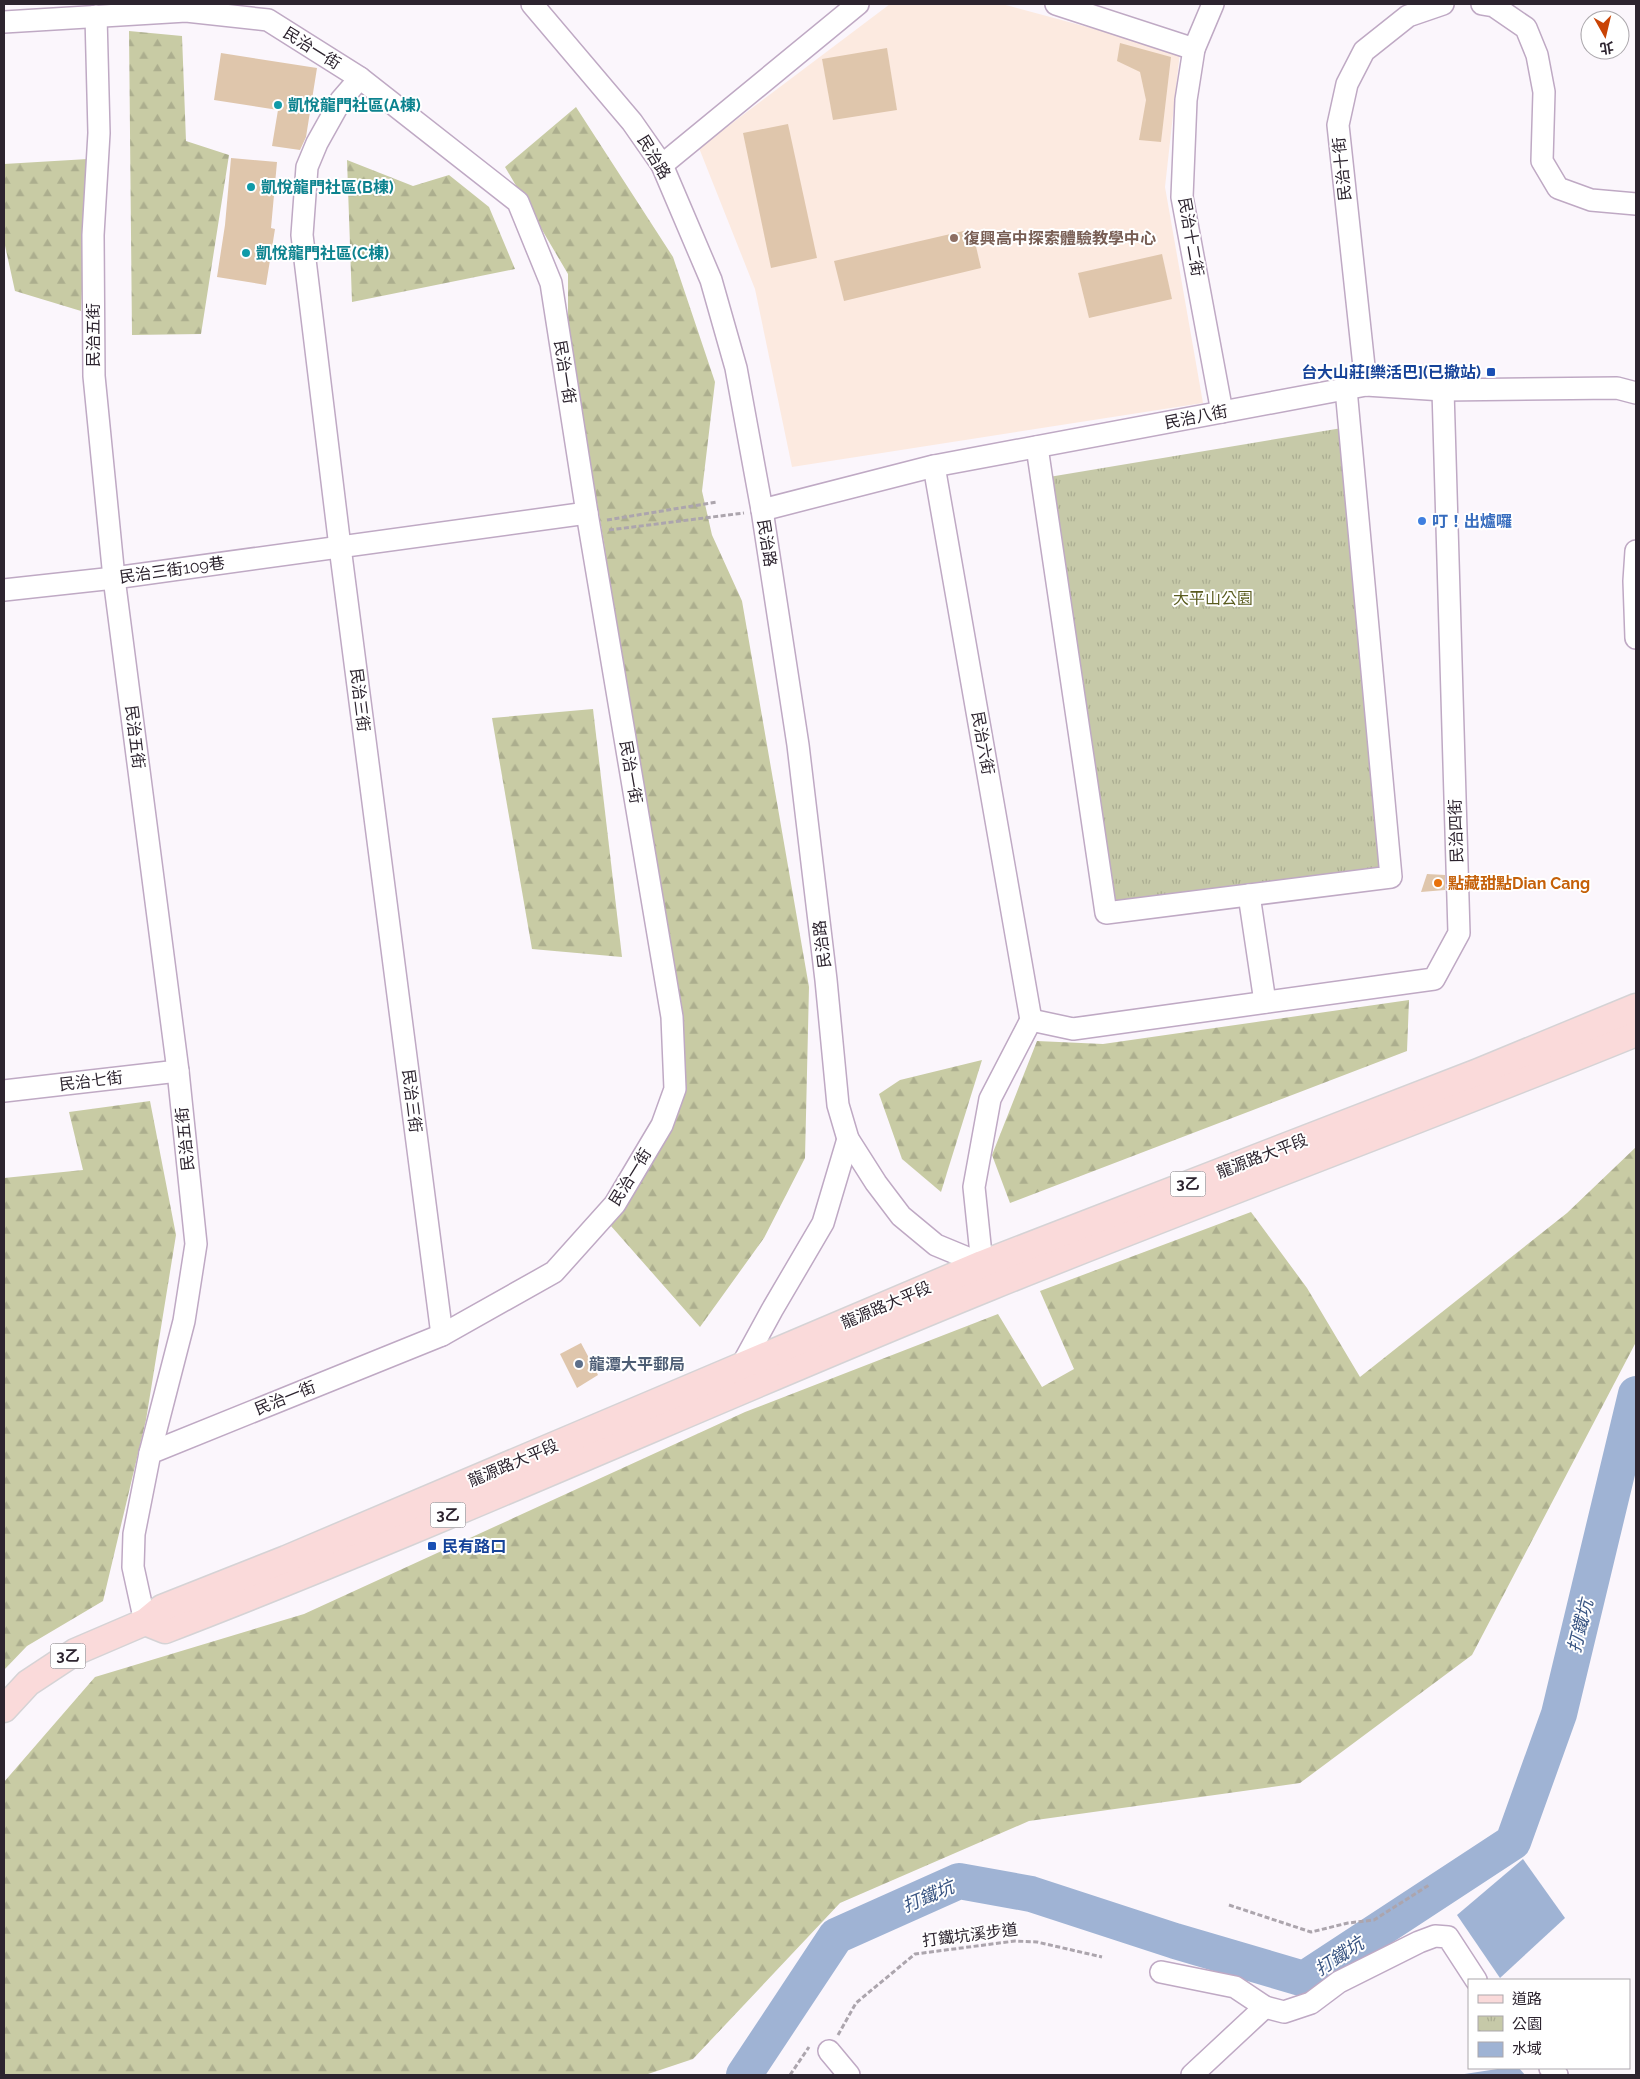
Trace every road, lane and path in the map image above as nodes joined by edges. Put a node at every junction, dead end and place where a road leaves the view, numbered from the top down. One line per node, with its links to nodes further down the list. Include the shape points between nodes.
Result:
1 (532, 4): 11 (street, 民治路, via 632,122)
2 (858, 4): 11 (street)
3 (1056, 4): 9 (street)
4 (1213, 4): 9 (street, 民治十二街)
5 (1443, 4): 13 (street, 民治十街, via 1408,16 1364,51 1347,84 1338,125)
6 (1482, 4): 12 (street, via 1494,6 1526,28 1537,55 1544,92 1542,161 1558,188 1592,200)
7 (96, 16): 8 (street, 民治一街); 10 (street, 民治一街, via 186,11 268,20); 25 (street, 民治五街, via 99,133 93,235 94,376)
8 (4, 22)
9 (1194, 50): 16 (street, 民治十二街, via 1186,100 1182,197)
10 (360, 78): 21 (street, 民治一街, via 518,202 551,284); 23 (street, 民治三街, via 341,100 317,143 307,167 302,216)
11 (662, 165): 20 (street, 民治路, via 711,280 736,368)
12 (1636, 204)
13 (1356, 387): 14 (street, 民治八街); 16 (street, 民治八街); 28 (street, 民治十街, via 1391,877)
14 (1443, 390): 15 (street, 民治八街, via 1617,388); 29 (street, 民治四街, via 1459,933 1434,978)
15 (1636, 392)
16 (1222, 412): 17 (street, 民治八街)
17 (1037, 447): 18 (street, 民治八街); 28 (street, via 1106,913)
18 (934, 466): 20 (street, 民治八街); 31 (street, 民治六街)
19 (717, 502): 21 (path)
20 (762, 510): 22 (path); 35 (street, 民治路, via 799,755 838,1104)
21 (596, 516): 23 (street, 民治三街109巷); 37 (street, 民治一街, via 672,1017 675,1089 662,1125 615,1204 554,1272)
22 (608, 530)
23 (340, 547): 25 (street, 民治三街109巷); 37 (street, 民治三街)
24 (1636, 551): 27 (street)
25 (114, 578): 26 (street, 民治三街109巷); 33 (street, 民治五街)
26 (4, 590)
27 (1636, 638)
28 (1249, 895): 29 (street)
29 (1265, 1002): 31 (street, 民治四街, via 1073,1029)
30 (1636, 1007): 36 (main road, 龍源路大平段 / 3乙)
31 (1031, 1020): 36 (street, via 990,1099 974,1188)
32 (1636, 1033): 36 (main road, 龍源路大平段 / 3乙, via 1476,1098)
33 (178, 1070): 34 (street, 民治七街); 39 (street, 民治五街, via 196,1244 184,1322)
34 (4, 1092)
35 (848, 1139): 36 (street, 民治路, via 901,1216 936,1245); 38 (street, via 823,1223 772,1310)
36 (987, 1275): 38 (main road, 龍源路大平段 / 3乙)
37 (442, 1335): 39 (street, 民治一街)
38 (746, 1376): 40 (main road, 龍源路大平段 / 3乙, via 302,1578 165,1630)
39 (150, 1452): 40 (street, via 134,1534 133,1567)
40 (145, 1622): 41 (main road, 3乙, via 75,1652 28,1683)
41 (4, 1709)
42 (1429, 1886): 43 (path, via 1374,1920 1312,1932)
43 (1229, 1905)
44 (1102, 1957): 47 (path, 打鐵坑溪步道, via 1037,1942 1015,1941 915,1954)
45 (1162, 1972): 48 (street, via 1236,1987)
46 (1475, 1979): 48 (street, via 1448,1937 1435,1936 1374,1963 1310,2003 1284,2012)
47 (856, 2003)
48 (1265, 2007): 51 (street)
49 (829, 2051): 50 (street)
50 (849, 2075)
51 (1192, 2075)

